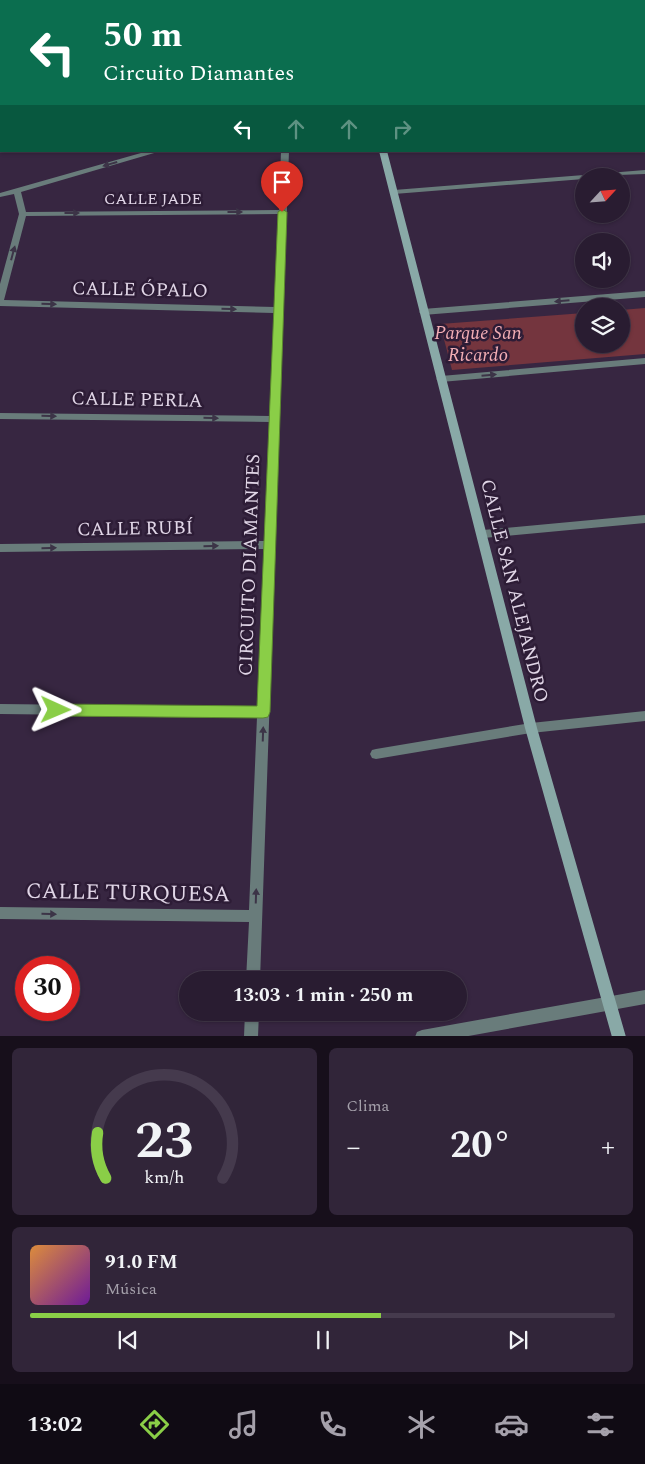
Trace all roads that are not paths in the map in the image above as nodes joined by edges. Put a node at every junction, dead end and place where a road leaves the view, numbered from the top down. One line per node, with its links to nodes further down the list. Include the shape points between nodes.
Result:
1 (153, 152): 7 (street, one-way to 7)
2 (285, 152): 10 (street, CIRCUITO DIAMANTES)
3 (384, 152): 8 (street, CALLE SAN ALEJANDRO)
4 (645, 172): 5 (street)
5 (630, 173)
6 (575, 178): 8 (street)
7 (17, 190): 9 (street); 11 (street)
8 (394, 192): 15 (street, CALLE SAN ALEJANDRO)
9 (0, 195)
10 (282, 212): 11 (street, CALLE JADE, one-way to 10); 14 (street, CIRCUITO DIAMANTES)
11 (24, 214): 13 (street, one-way to 11)
12 (645, 294): 15 (street, one-way to 15)
13 (0, 302): 14 (street, CALLE ÓPALO, one-way to 14)
14 (279, 310): 19 (street, CIRCUITO DIAMANTES)
15 (423, 312): 17 (street, CALLE SAN ALEJANDRO)
16 (645, 361): 17 (street, one-way to 16)
17 (440, 379): 21 (street, CALLE SAN ALEJANDRO)
18 (0, 416): 19 (street, CALLE PERLA, one-way to 19)
19 (274, 419): 22 (street, CIRCUITO DIAMANTES)
20 (645, 519): 21 (street)
21 (482, 534): 27 (street, CALLE SAN ALEJANDRO)
22 (270, 545): 23 (street, CALLE RUBÍ, one-way to 22); 25 (street, CIRCUITO DIAMANTES)
23 (0, 548)
24 (0, 709): 25 (street)
25 (263, 712): 30 (street, CIRCUITO DIAMANTES, one-way to 25)
26 (645, 716): 27 (street)
27 (531, 728): 28 (street); 33 (street, CALLE SAN ALEJANDRO)
28 (376, 754)
29 (0, 913): 30 (street, CALLE TURQUESA, one-way to 30)
30 (256, 916): 31 (street, CIRCUITO DIAMANTES)
31 (253, 971)
32 (645, 997): 33 (street)
33 (610, 1002): 36 (street); 37 (street, CALLE SAN ALEJANDRO)
34 (252, 1021): 35 (street)
35 (251, 1036)
36 (422, 1036)
37 (619, 1036)

